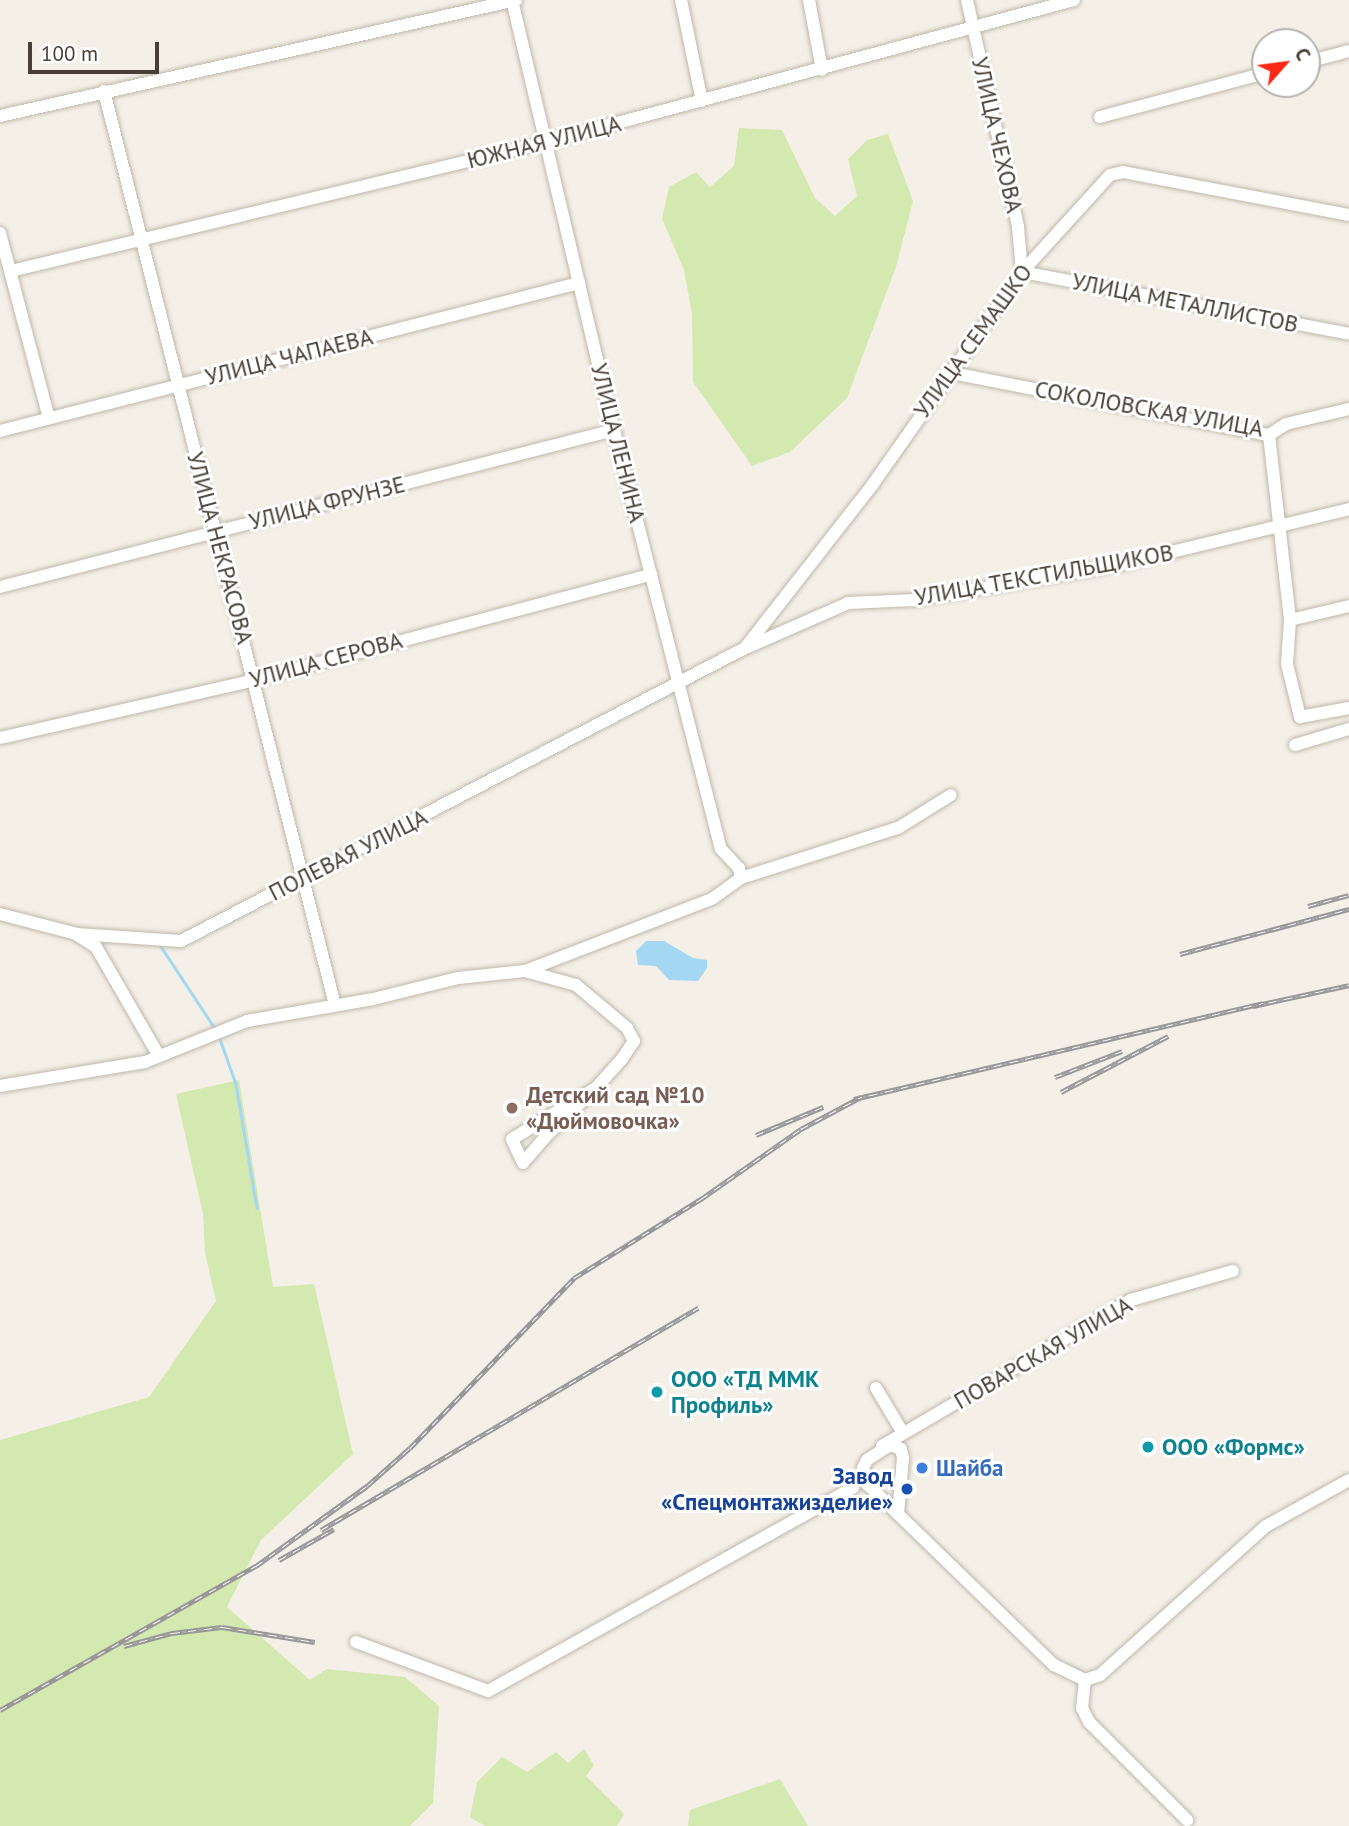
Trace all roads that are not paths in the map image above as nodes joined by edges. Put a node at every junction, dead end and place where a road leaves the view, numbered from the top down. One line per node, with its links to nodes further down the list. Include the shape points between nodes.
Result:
1 (514, 0): 11 (street); 15 (street, УЛИЦА ЛЕНИНА)
2 (681, 0): 12 (street)
3 (809, 0): 9 (street)
4 (967, 0): 6 (street, УЛИЦА ЧЕХОВА)
5 (1074, 0): 6 (street, ЮЖНАЯ УЛИЦА)
6 (972, 26): 9 (street, ЮЖНАЯ УЛИЦА); 20 (street, УЛИЦА ЧЕХОВА, via 1018,227)
7 (1349, 51): 8 (street)
8 (1321, 58)
9 (822, 70): 12 (street, ЮЖНАЯ УЛИЦА)
10 (1251, 77): 14 (street)
11 (104, 92): 13 (street); 18 (street, УЛИЦА НЕКРАСОВА)
12 (702, 101): 15 (street, ЮЖНАЯ УЛИЦА)
13 (0, 116)
14 (1100, 117)
15 (543, 143): 18 (street, ЮЖНАЯ УЛИЦА); 21 (street, УЛИЦА ЛЕНИНА)
16 (1349, 215): 20 (street, УЛИЦА СЕМАШКО, via 1123,172 1100,183)
17 (0, 233): 19 (street)
18 (141, 240): 19 (street, ЮЖНАЯ УЛИЦА); 24 (street, УЛИЦА НЕКРАСОВА)
19 (10, 271): 26 (street)
20 (1022, 272): 22 (street, УЛИЦА МЕТАЛЛИСТОВ); 23 (street, УЛИЦА СЕМАШКО)
21 (579, 283): 24 (street, УЛИЦА ЧАПАЕВА); 28 (street, УЛИЦА ЛЕНИНА)
22 (1349, 334)
23 (947, 372): 29 (street, СОКОЛОВСКАЯ УЛИЦА); 37 (street, УЛИЦА СЕМАШКО, via 873,484)
24 (176, 385): 26 (street, УЛИЦА ЧАПАЕВА); 32 (street, УЛИЦА НЕКРАСОВА)
25 (1349, 409): 29 (street, СОКОЛОВСКАЯ УЛИЦА, via 1286,424)
26 (48, 415): 27 (street, УЛИЦА ЧАПАЕВА)
27 (0, 430)
28 (614, 430): 32 (street, УЛИЦА ФРУНЗЕ); 33 (street, УЛИЦА ЛЕНИНА)
29 (1269, 435): 31 (street)
30 (1349, 509): 31 (street, УЛИЦА ТЕКСТИЛЬЩИКОВ)
31 (1278, 526): 36 (street); 37 (street, УЛИЦА ТЕКСТИЛЬЩИКОВ, via 1203,547 1028,581 914,600 848,603)
32 (217, 531): 34 (street, УЛИЦА ФРУНЗЕ); 38 (street, УЛИЦА НЕКРАСОВА)
33 (651, 575): 38 (street, УЛИЦА СЕРОВА); 39 (street, УЛИЦА ЛЕНИНА)
34 (0, 587)
35 (1349, 606): 36 (street)
36 (1290, 620): 40 (street, via 1287,664 1300,717)
37 (745, 648): 39 (street, УЛИЦА СЕМАШКО)
38 (255, 680): 42 (street, УЛИЦА СЕРОВА); 45 (street, УЛИЦА НЕКРАСОВА)
39 (678, 682): 45 (street, ПОЛЕВАЯ УЛИЦА); 46 (street, УЛИЦА ЛЕНИНА, via 721,849)
40 (1349, 708)
41 (1349, 730): 43 (street)
42 (0, 737)
43 (1295, 745)
44 (951, 795): 46 (street, via 898,828)
45 (304, 878): 48 (street, ПОЛЕВАЯ УЛИЦА, via 181,941); 50 (street, УЛИЦА НЕКРАСОВА)
46 (741, 878): 49 (street, via 712,899)
47 (0, 914): 48 (street, ПОЛЕВАЯ УЛИЦА)
48 (77, 934): 51 (street, via 96,947)
49 (525, 971): 50 (street, via 457,978); 53 (street, via 576,985 627,1028 634,1041)
50 (335, 1005): 51 (street, via 215,1030)
51 (159, 1056): 52 (street, via 42,1082)
52 (0, 1086)
53 (596, 1088): 53 (street, via 548,1134 523,1163 512,1139)
54 (1233, 1271): 56 (street, ПОВАРСКАЯ УЛИЦА, via 1131,1300)
55 (876, 1388): 56 (street)
56 (901, 1434): 57 (street, ПОВАРСКАЯ УЛИЦА); 58 (street)
57 (881, 1447): 58 (street); 59 (street, ПОВАРСКАЯ УЛИЦА)
58 (901, 1449): 63 (street)
59 (863, 1468): 61 (street, ПОВАРСКАЯ УЛИЦА); 62 (street, via 864,1479)
60 (1349, 1480): 66 (street, via 1266,1526 1100,1675)
61 (853, 1488): 62 (street); 65 (street, via 583,1634 488,1691)
62 (876, 1494): 63 (street); 64 (street)
63 (901, 1495): 64 (street)
64 (898, 1514): 66 (street, via 1054,1665)
65 (356, 1642)
66 (1085, 1680): 67 (street, via 1083,1708 1089,1722)
67 (1187, 1820)

